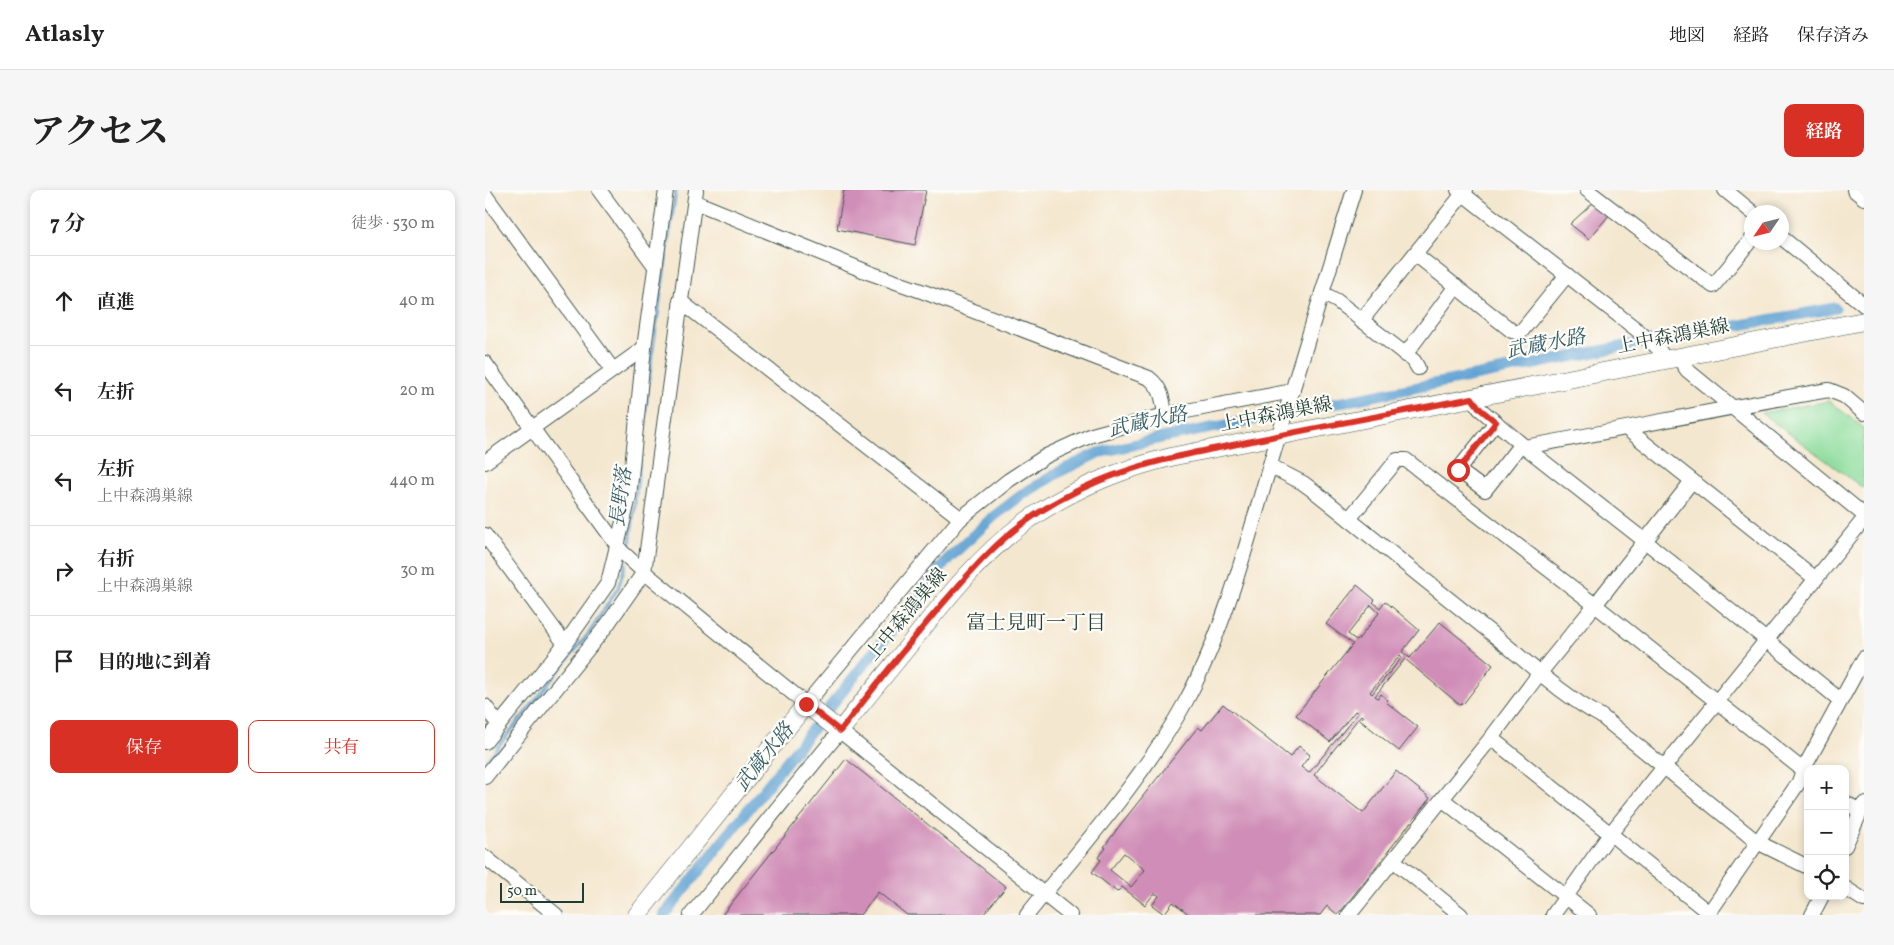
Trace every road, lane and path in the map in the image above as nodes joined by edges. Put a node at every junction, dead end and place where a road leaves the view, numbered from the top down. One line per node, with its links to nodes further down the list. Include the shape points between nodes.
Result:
1 (599, 190): 15 (street)
2 (666, 190): 15 (street)
3 (1354, 190): 18 (street)
4 (1587, 190): 13 (street, via 1713,286)
5 (1725, 190): 11 (street)
6 (1854, 190): 10 (street)
7 (1462, 191): 14 (street); 16 (street)
8 (485, 195): 28 (street)
9 (695, 196): 19 (street); 33 (street, via 869,273 1149,378 1161,392)
10 (1864, 198)
11 (1744, 205)
12 (1789, 244): 20 (street)
13 (1744, 248)
14 (1415, 254): 17 (street); 21 (street)
15 (655, 266): 23 (street)
16 (1567, 275): 17 (street, via 1520,333 1512,331); 25 (street)
17 (1456, 286): 24 (street)
18 (1322, 293): 21 (street); 29 (street)
19 (680, 301): 43 (street); 49 (street)
20 (1864, 305)
21 (1361, 321): 24 (street)
22 (1864, 321): 25 (main road, 上中森鴻巣線)
23 (644, 348): 28 (street); 48 (street, via 629,497)
24 (1405, 354): 27 (street)
25 (1668, 356): 30 (main road, 上中森鴻巣線); 31 (street)
26 (485, 363): 35 (street)
27 (1418, 368)
28 (613, 370): 35 (street)
29 (1292, 396): 33 (street); 37 (street)
30 (1472, 398): 34 (street); 37 (main road, 上中森鴻巣線)
31 (1733, 406): 32 (street, via 1829,390 1844,396); 36 (street); 42 (street)
32 (1864, 413)
33 (1165, 416): 43 (street, via 1092,435 1046,456)
34 (1496, 422): 38 (street); 38 (street, via 1458,470 1485,490)
35 (532, 429): 39 (street); 48 (street)
36 (1627, 429): 38 (street); 41 (street)
37 (1281, 430): 40 (street); 61 (main road, 上中森鴻巣線, via 1132,468 1077,490 1034,516 1002,540 963,581)
38 (1523, 446): 47 (street)
39 (485, 462)
40 (1270, 466): 44 (street, via 1303,483); 78 (street, via 1223,616 1187,698 1164,739 1125,794)
41 (1692, 481): 47 (street); 50 (street)
42 (1864, 515)
43 (959, 519): 59 (street)
44 (1349, 519): 51 (street, via 1397,460 1406,460); 55 (street)
45 (1864, 519): 50 (street)
46 (485, 535): 53 (street)
47 (1645, 542): 51 (street); 52 (street)
48 (620, 549): 49 (street); 53 (street, via 608,583)
49 (642, 570): 59 (street); 66 (street, via 607,625)
50 (1816, 579): 52 (street)
51 (1595, 605): 55 (street); 57 (street)
52 (1766, 641): 56 (street); 57 (street)
53 (565, 644): 60 (street)
54 (1864, 658): 56 (street)
55 (1539, 674): 62 (street); 65 (street, via 1577,703 1601,716)
56 (1840, 700): 64 (street)
57 (1717, 702): 65 (street); 67 (street)
58 (485, 706): 60 (street)
59 (810, 707): 61 (main road); 84 (main road)
60 (499, 725): 63 (street)
61 (836, 728): 78 (street); 85 (street)
62 (1491, 738): 68 (street); 71 (street)
63 (485, 742)
64 (1810, 765)
65 (1665, 767): 71 (street); 73 (street)
66 (485, 777)
67 (1804, 779): 73 (street)
68 (1442, 799): 75 (street); 79 (street)
69 (1849, 805): 70 (street)
70 (1863, 808): 72 (street)
71 (1610, 834): 79 (street); 82 (street)
72 (1849, 838)
73 (1757, 842): 76 (street); 82 (street)
74 (485, 857): 83 (street)
75 (1393, 860): 88 (street); 89 (street)
76 (1804, 865)
77 (1849, 891): 81 (street)
78 (1044, 894): 86 (street); 87 (street)
79 (1566, 897): 90 (street); 91 (street)
80 (1820, 900): 92 (street)
81 (1864, 900)
82 (1708, 914)
83 (556, 915)
84 (637, 915)
85 (691, 915)
86 (1027, 915)
87 (1070, 915)
88 (1349, 915)
89 (1461, 915)
90 (1553, 915)
91 (1589, 915)
92 (1812, 915)

